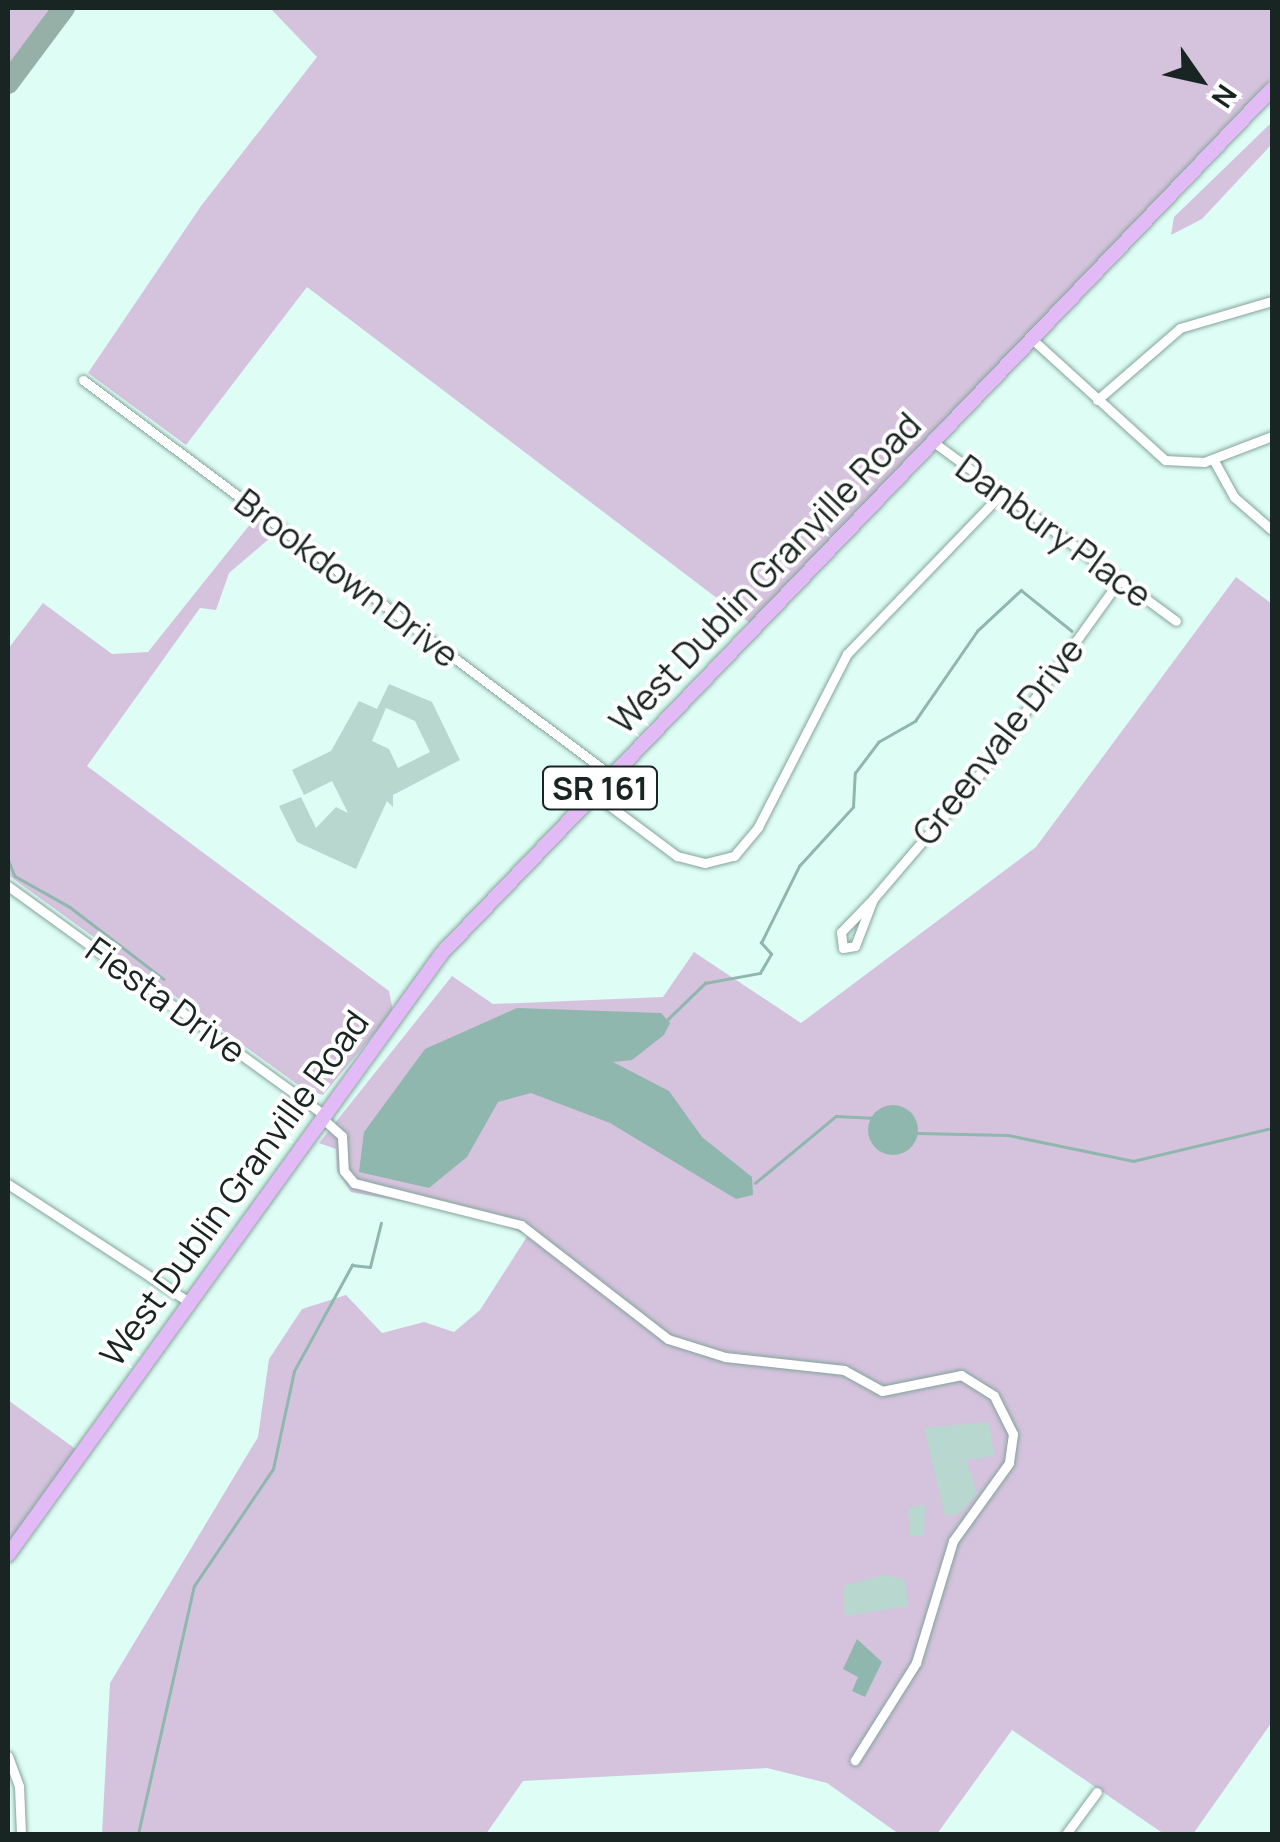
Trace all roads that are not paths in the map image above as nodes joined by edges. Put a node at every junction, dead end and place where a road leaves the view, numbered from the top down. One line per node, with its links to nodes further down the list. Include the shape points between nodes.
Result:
1 (1272, 90): 3 (main road, West Dublin Granville Road / SR 161)
2 (1272, 301): 5 (street, via 1180,328)
3 (1032, 339): 5 (street); 7 (main road, West Dublin Granville Road / SR 161)
4 (83, 380): 13 (street, Brookdown Drive)
5 (1097, 400): 8 (street, via 1160,457)
6 (1272, 436): 8 (street)
7 (932, 441): 9 (street, Danbury Place); 13 (main road, West Dublin Granville Road / SR 161)
8 (1214, 459): 10 (street, via 1234,497)
9 (1002, 493): 11 (street, Danbury Place); 14 (street, via 847,654 758,827 734,856 705,863 677,856)
10 (1272, 530)
11 (1120, 580): 12 (street, Danbury Place); 16 (street, Greenvale Drive, via 984,769)
12 (1176, 620)
13 (612, 776): 14 (main road, West Dublin Granville Road / SR 161)
14 (594, 794): 17 (main road, West Dublin Granville Road / SR 161, via 442,953)
15 (8, 886): 17 (street, Fiesta Drive)
16 (873, 899): 16 (street, Greenvale Drive, via 841,932 843,948 855,946)
17 (323, 1116): 19 (main road, West Dublin Granville Road / SR 161); 22 (street, via 342,1136 352,1182 521,1225 668,1339 725,1357 844,1370 881,1390 954,1374 990,1391 1011,1426 1012,1453 953,1541 914,1667)
18 (8, 1184): 19 (street)
19 (190, 1302): 20 (main road, West Dublin Granville Road / SR 161)
20 (8, 1554)
21 (8, 1756): 24 (street, via 20,1786)
22 (854, 1760)
23 (1096, 1792): 25 (street)
24 (22, 1834)
25 (1066, 1834)

